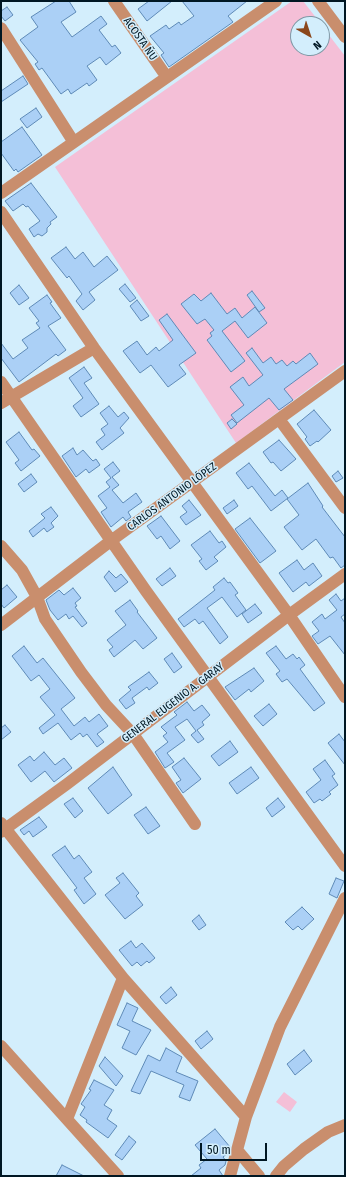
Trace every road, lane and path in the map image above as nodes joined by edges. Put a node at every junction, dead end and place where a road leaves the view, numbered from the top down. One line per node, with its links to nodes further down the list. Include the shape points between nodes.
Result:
1 (114, 1): 6 (street, ACOSTA ÑU)
2 (276, 1): 6 (street)
3 (318, 1): 5 (street)
4 (1, 28): 7 (street)
5 (345, 37)
6 (166, 76): 7 (street)
7 (74, 141): 8 (street)
8 (1, 192)
9 (1, 212): 10 (street)
10 (94, 348): 13 (street); 16 (street)
11 (345, 371): 15 (street, CARLOS ANTONIO LÓPEZ)
12 (1, 382): 13 (street)
13 (12, 396): 14 (street); 18 (street)
14 (1, 403)
15 (279, 419): 16 (street, CARLOS ANTONIO LÓPEZ); 17 (street)
16 (191, 483): 18 (street, CARLOS ANTONIO LÓPEZ); 22 (street)
17 (345, 508)
18 (112, 540): 21 (street, CARLOS ANTONIO LÓPEZ); 24 (street)
19 (1, 546): 21 (street, via 22,570)
20 (345, 574): 22 (street, GENERAL EUGENIO A. GARAY)
21 (37, 597): 23 (street, CARLOS ANTONIO LÓPEZ); 26 (street, via 45,618 81,672 106,705)
22 (289, 615): 24 (street, GENERAL EUGENIO A. GARAY); 25 (street)
23 (1, 625)
24 (207, 677): 26 (street, GENERAL EUGENIO A. GARAY); 29 (street)
25 (345, 698)
26 (134, 734): 27 (street); 28 (street, GENERAL EUGENIO A. GARAY)
27 (195, 824)
28 (2, 828): 31 (street)
29 (345, 866)
30 (345, 898): 33 (street, via 280,1027)
31 (123, 978): 33 (street); 34 (street)
32 (1, 1046): 34 (street)
33 (246, 1117): 36 (street)
34 (67, 1119): 37 (street)
35 (345, 1125): 40 (street, via 328,1132 304,1149)
36 (238, 1151): 38 (street); 39 (street)
37 (118, 1176)
38 (230, 1176)
39 (259, 1176)
40 (276, 1176)

